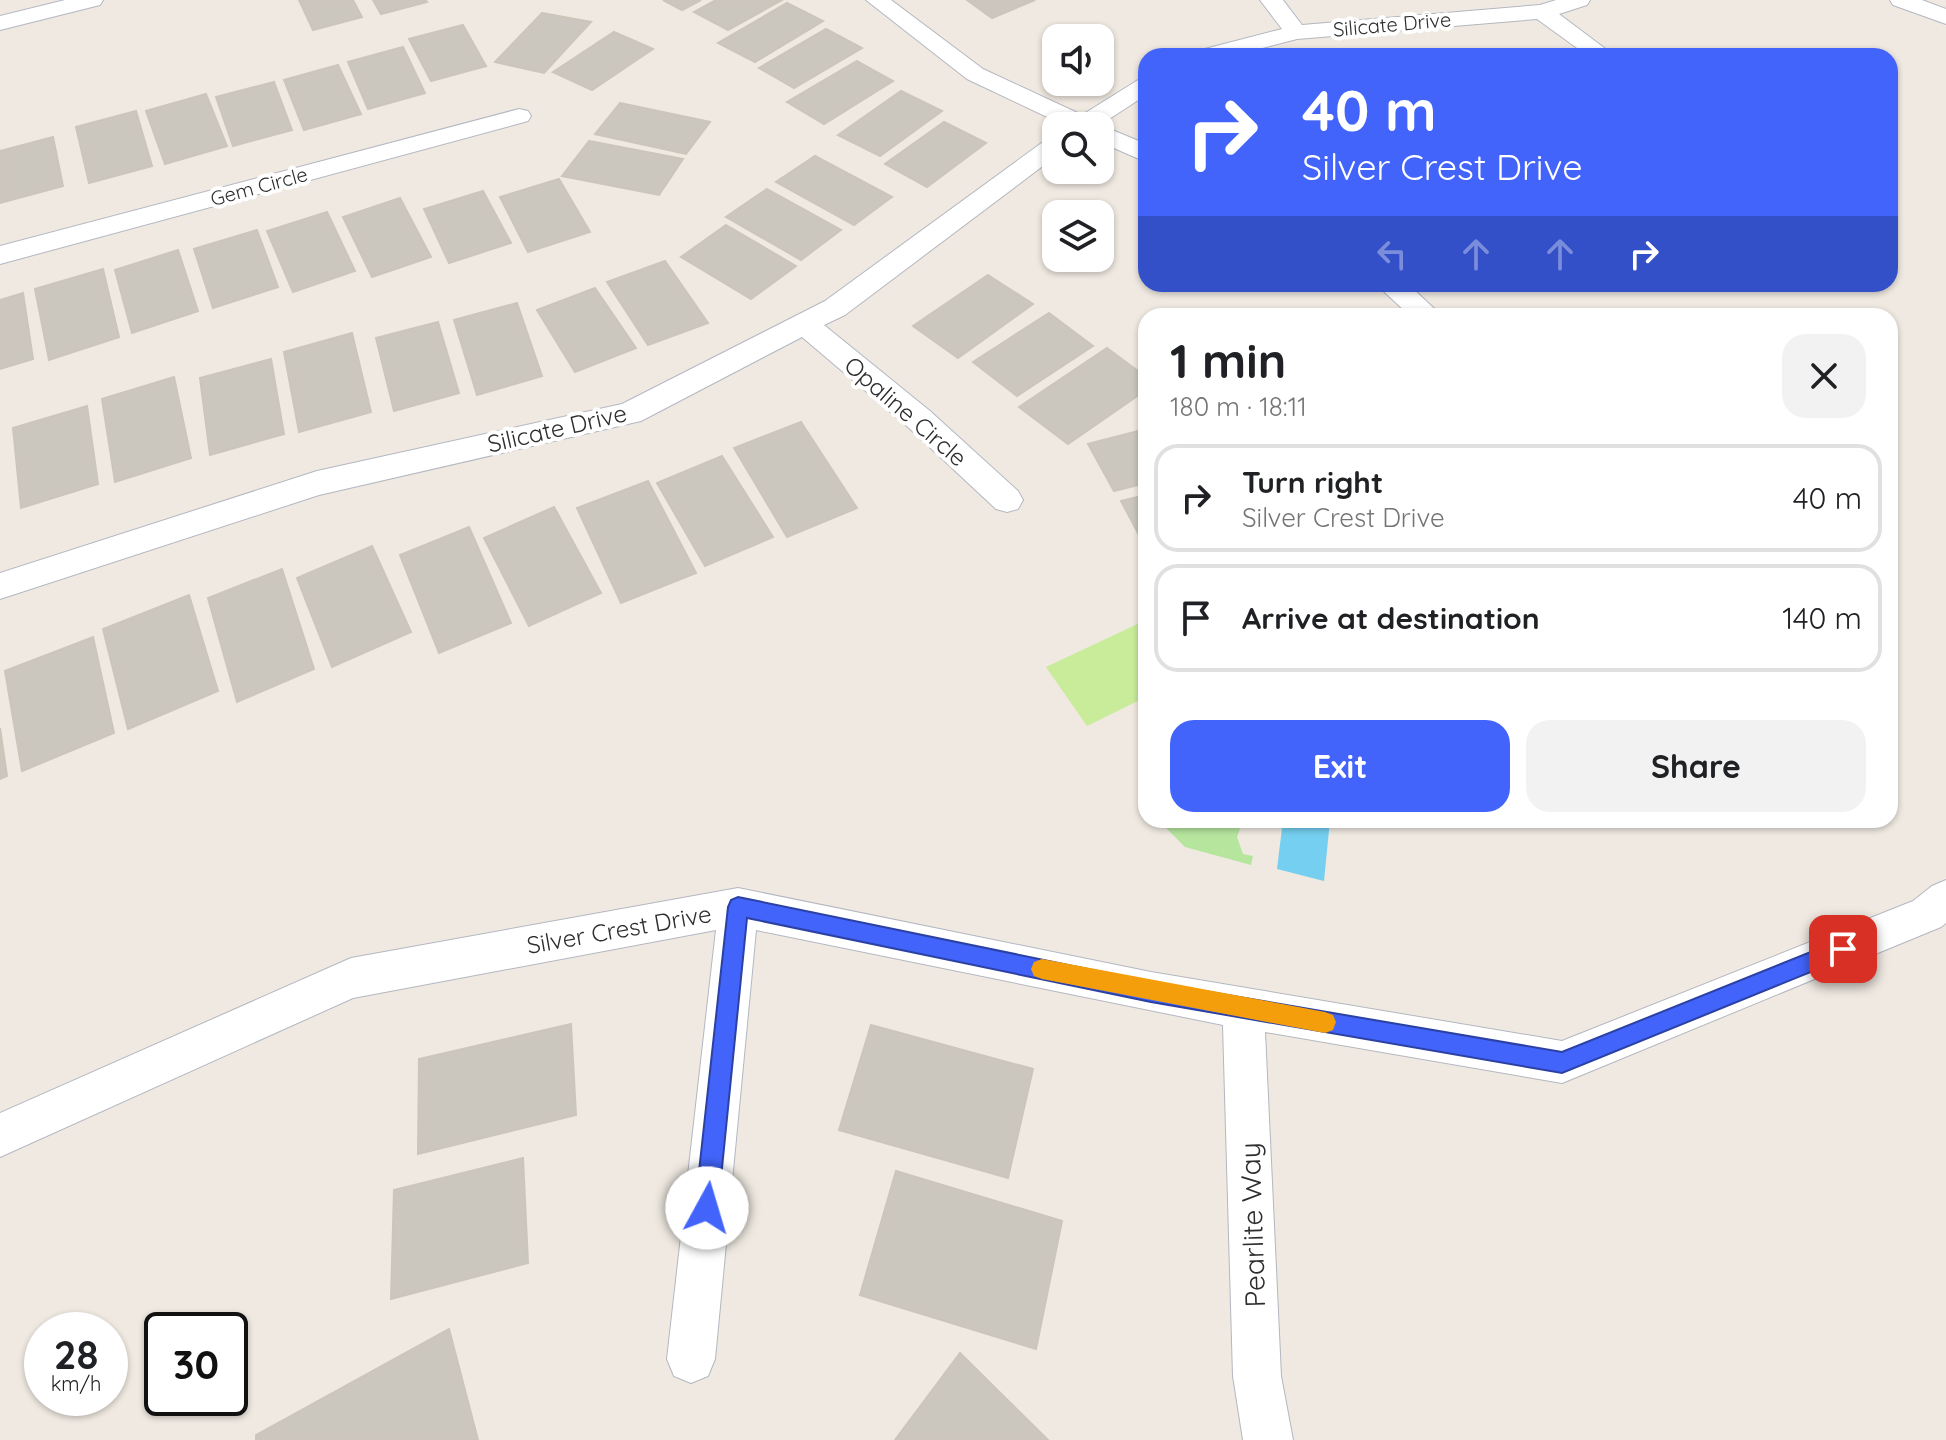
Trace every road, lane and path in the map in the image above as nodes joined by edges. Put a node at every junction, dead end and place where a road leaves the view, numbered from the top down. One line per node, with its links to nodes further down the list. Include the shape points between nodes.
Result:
1 (92, 0): 8 (street)
2 (877, 0): 13 (street, via 975,74)
3 (1271, 0): 9 (street)
4 (1579, 0): 6 (street, Silicate Drive)
5 (1901, 0): 7 (street)
6 (1542, 12): 9 (street, Silicate Drive); 11 (street)
7 (1946, 17)
8 (0, 23)
9 (1296, 32): 10 (street, Silicate Drive)
10 (1235, 48)
11 (1592, 48)
12 (1138, 91): 14 (street)
13 (1056, 112)
14 (1109, 112)
15 (519, 116): 19 (street, Gem Circle)
16 (1114, 139): 17 (street)
17 (1138, 150)
18 (1042, 154): 22 (street, Silicate Drive, via 835,308)
19 (0, 255)
20 (1400, 292): 21 (street)
21 (1418, 308)
22 (804, 324): 23 (street, Opaline Circle); 24 (street, Silicate Drive, via 630,413 317,483)
23 (1007, 500)
24 (0, 586)
25 (1946, 899): 27 (street, Silver Crest Drive, via 1927,914 1562,1062)
26 (738, 907): 27 (street, Silver Crest Drive); 28 (street, Silver Crest Drive, via 351,978); 29 (street)
27 (1243, 1008): 30 (street, Pearlite Way, via 1257,1376)
28 (0, 1135)
29 (691, 1359)
30 (1268, 1440)

